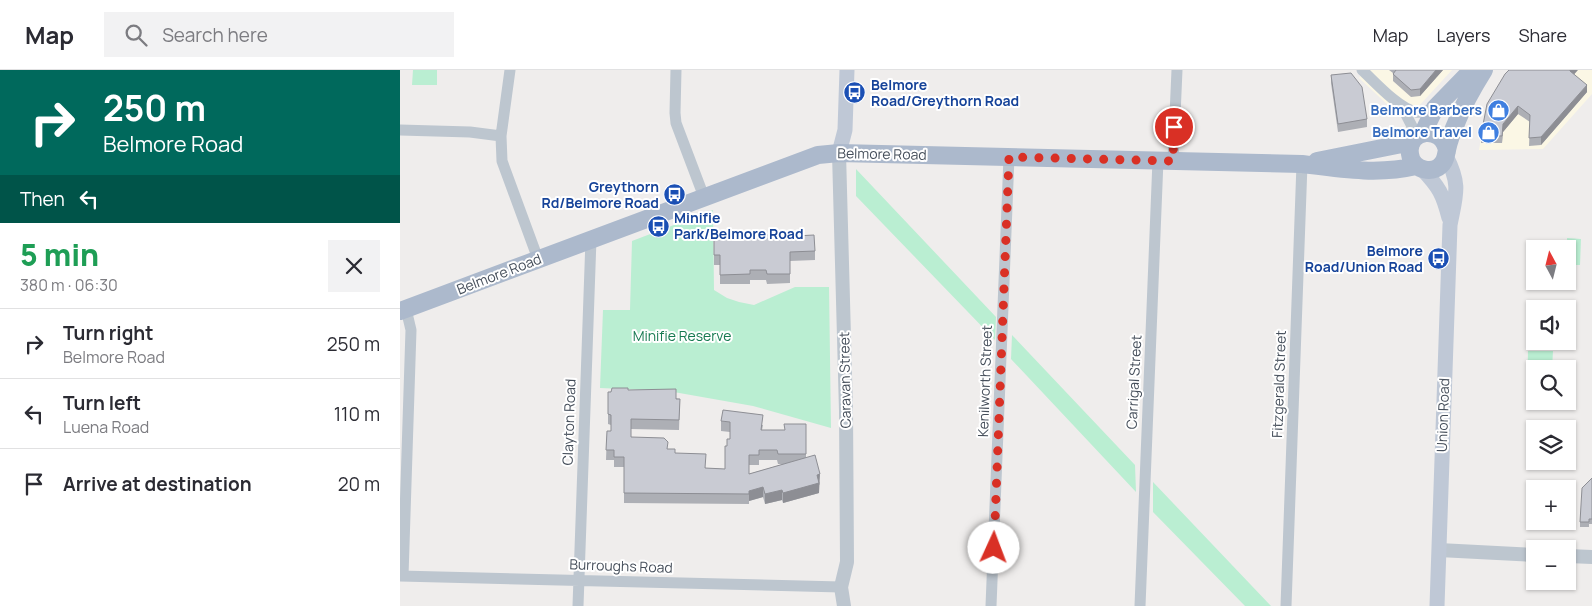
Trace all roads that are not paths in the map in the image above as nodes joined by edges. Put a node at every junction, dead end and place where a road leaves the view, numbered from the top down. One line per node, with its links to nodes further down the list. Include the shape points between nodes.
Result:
1 (510, 70): 11 (street)
2 (676, 70): 19 (street, via 676,123)
3 (847, 70): 13 (main road, via 845,130)
4 (1177, 70): 16 (street, Carrigal Street)
5 (1362, 70): 8 (street)
6 (1472, 70): 9 (main road)
7 (1484, 70): 14 (main road, via 1456,122)
8 (1401, 105): 9 (street, via 1417,112); 12 (street)
9 (1436, 108): 12 (main road)
10 (400, 130): 11 (street)
11 (501, 136): 22 (street, via 504,168)
12 (1417, 137): 14 (main road, via 1431,133 1439,136 1445,142); 17 (main road, Belmore Road); 18 (main road, via 1410,154)
13 (839, 153): 15 (main road, Belmore Road); 19 (main road, Belmore Road, via 818,155); 30 (street, Caravan Street, via 847,553)
14 (1447, 153): 18 (main road, Belmore Road, via 1437,168 1427,170); 20 (main road, Union Road, via 1457,188)
15 (1009, 157): 16 (main road, Belmore Road); 33 (street, Kenilworth Street)
16 (1166, 160): 17 (main road, Belmore Road); 34 (street, Carrigal Street)
17 (1302, 164): 18 (main road, Belmore Road, via 1354,171); 35 (street, Fitzgerald Street)
18 (1419, 167): 20 (main road, Union Road, via 1442,195)
19 (704, 197): 21 (main road, Belmore Road)
20 (1450, 225): 24 (main road, Union Road)
21 (591, 239): 22 (main road, Belmore Road); 29 (street, Clayton Road)
22 (538, 259): 23 (main road, Belmore Road)
23 (403, 310): 28 (street, via 411,330)
24 (1439, 550): 25 (street); 36 (main road, Union Road)
25 (1526, 555)
26 (1576, 556): 27 (street)
27 (1592, 557)
28 (401, 576): 29 (street, Burroughs Road)
29 (579, 580): 30 (street, Burroughs Road); 31 (street, Clayton Road)
30 (841, 587): 32 (street, Caravan Street)
31 (578, 606)
32 (844, 606)
33 (992, 606)
34 (1140, 606)
35 (1286, 606)
36 (1436, 606)

